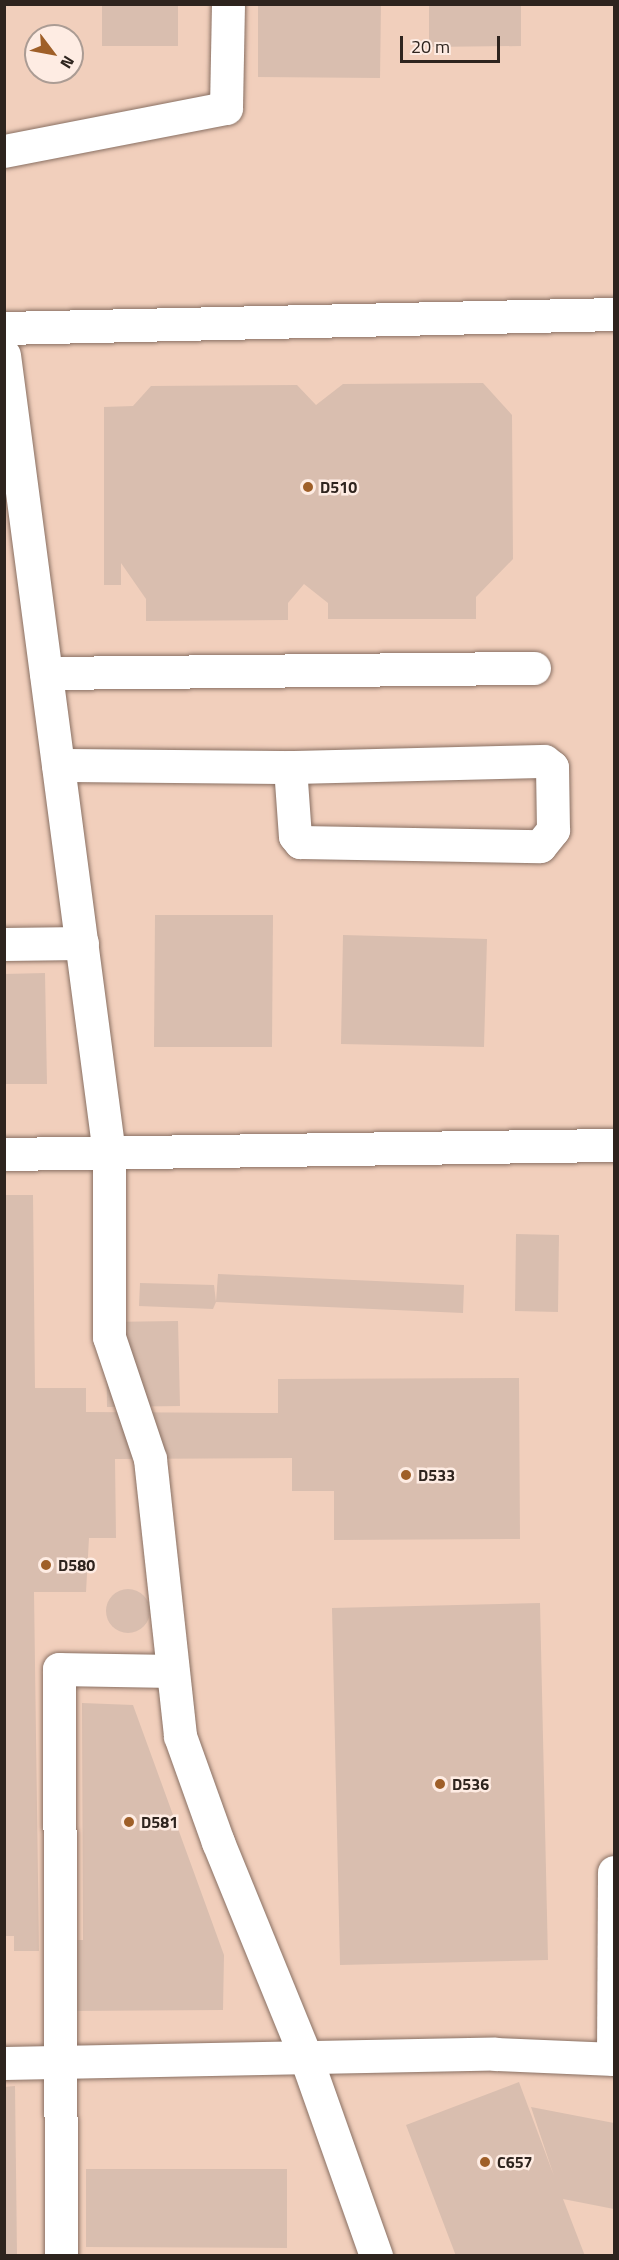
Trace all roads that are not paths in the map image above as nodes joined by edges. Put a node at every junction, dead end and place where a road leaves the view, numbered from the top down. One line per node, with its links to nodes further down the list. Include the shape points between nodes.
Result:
1 (228, 4): 2 (street, via 226,108)
2 (4, 151)
3 (615, 314): 4 (street)
4 (4, 328)
5 (4, 355): 6 (street)
6 (14, 503): 8 (street)
7 (534, 668): 8 (street)
8 (46, 673): 9 (street)
9 (58, 765): 10 (street); 12 (street)
10 (290, 767): 10 (street, via 295,836 300,842 540,846 553,830 552,767 544,761)
11 (4, 944): 12 (street)
12 (82, 944): 15 (street)
13 (615, 1145): 15 (street)
14 (4, 1154): 15 (street)
15 (109, 1154): 16 (street, via 109,1337 150,1459)
16 (171, 1671): 18 (street, via 180,1737); 20 (street, via 59,1669)
17 (615, 1872): 19 (street)
18 (306, 2058): 19 (street, via 495,2054); 20 (street); 23 (street)
19 (614, 2059)
20 (59, 2062): 21 (street); 22 (street)
21 (4, 2063)
22 (61, 2256)
23 (376, 2256)

